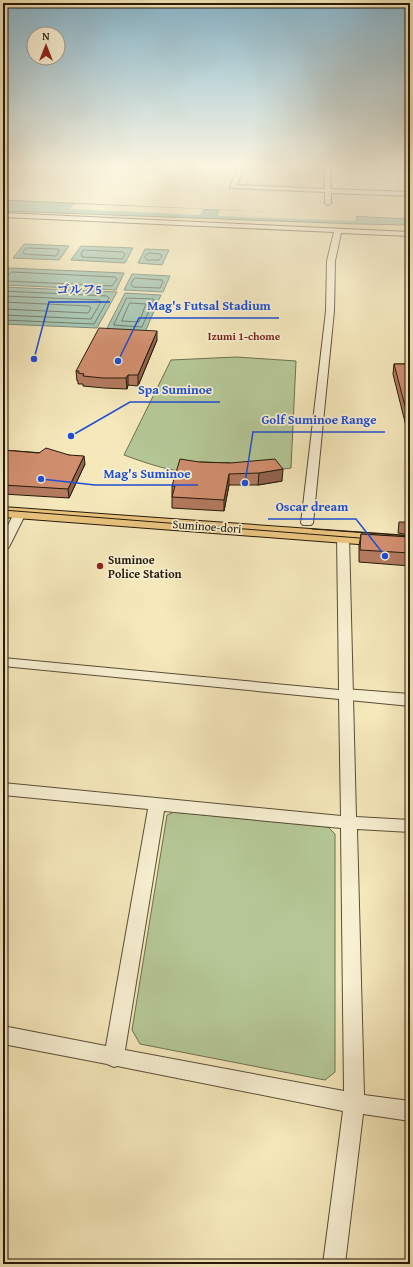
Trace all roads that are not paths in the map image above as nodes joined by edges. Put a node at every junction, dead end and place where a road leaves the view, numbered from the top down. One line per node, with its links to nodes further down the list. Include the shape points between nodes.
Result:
1 (251, 226): 2 (street)
2 (338, 230): 3 (street); 6 (street, via 331,261 329,324)
3 (410, 234)
4 (3, 501): 6 (main road, Suminoe-dori)
5 (11, 512): 8 (main road, Suminoe-dori); 10 (street)
6 (307, 523): 7 (main road, Suminoe-dori)
7 (410, 529)
8 (344, 536): 9 (main road, Suminoe-dori); 12 (street)
9 (410, 542)
10 (3, 547)
11 (3, 662): 12 (street)
12 (345, 695): 13 (street); 16 (street)
13 (410, 700)
14 (3, 789): 15 (street)
15 (157, 804): 16 (street); 19 (street)
16 (349, 823): 17 (street); 20 (street)
17 (410, 826)
18 (3, 1035): 19 (street)
19 (114, 1058): 20 (street)
20 (354, 1104): 21 (street); 22 (street)
21 (410, 1111)
22 (334, 1264)

